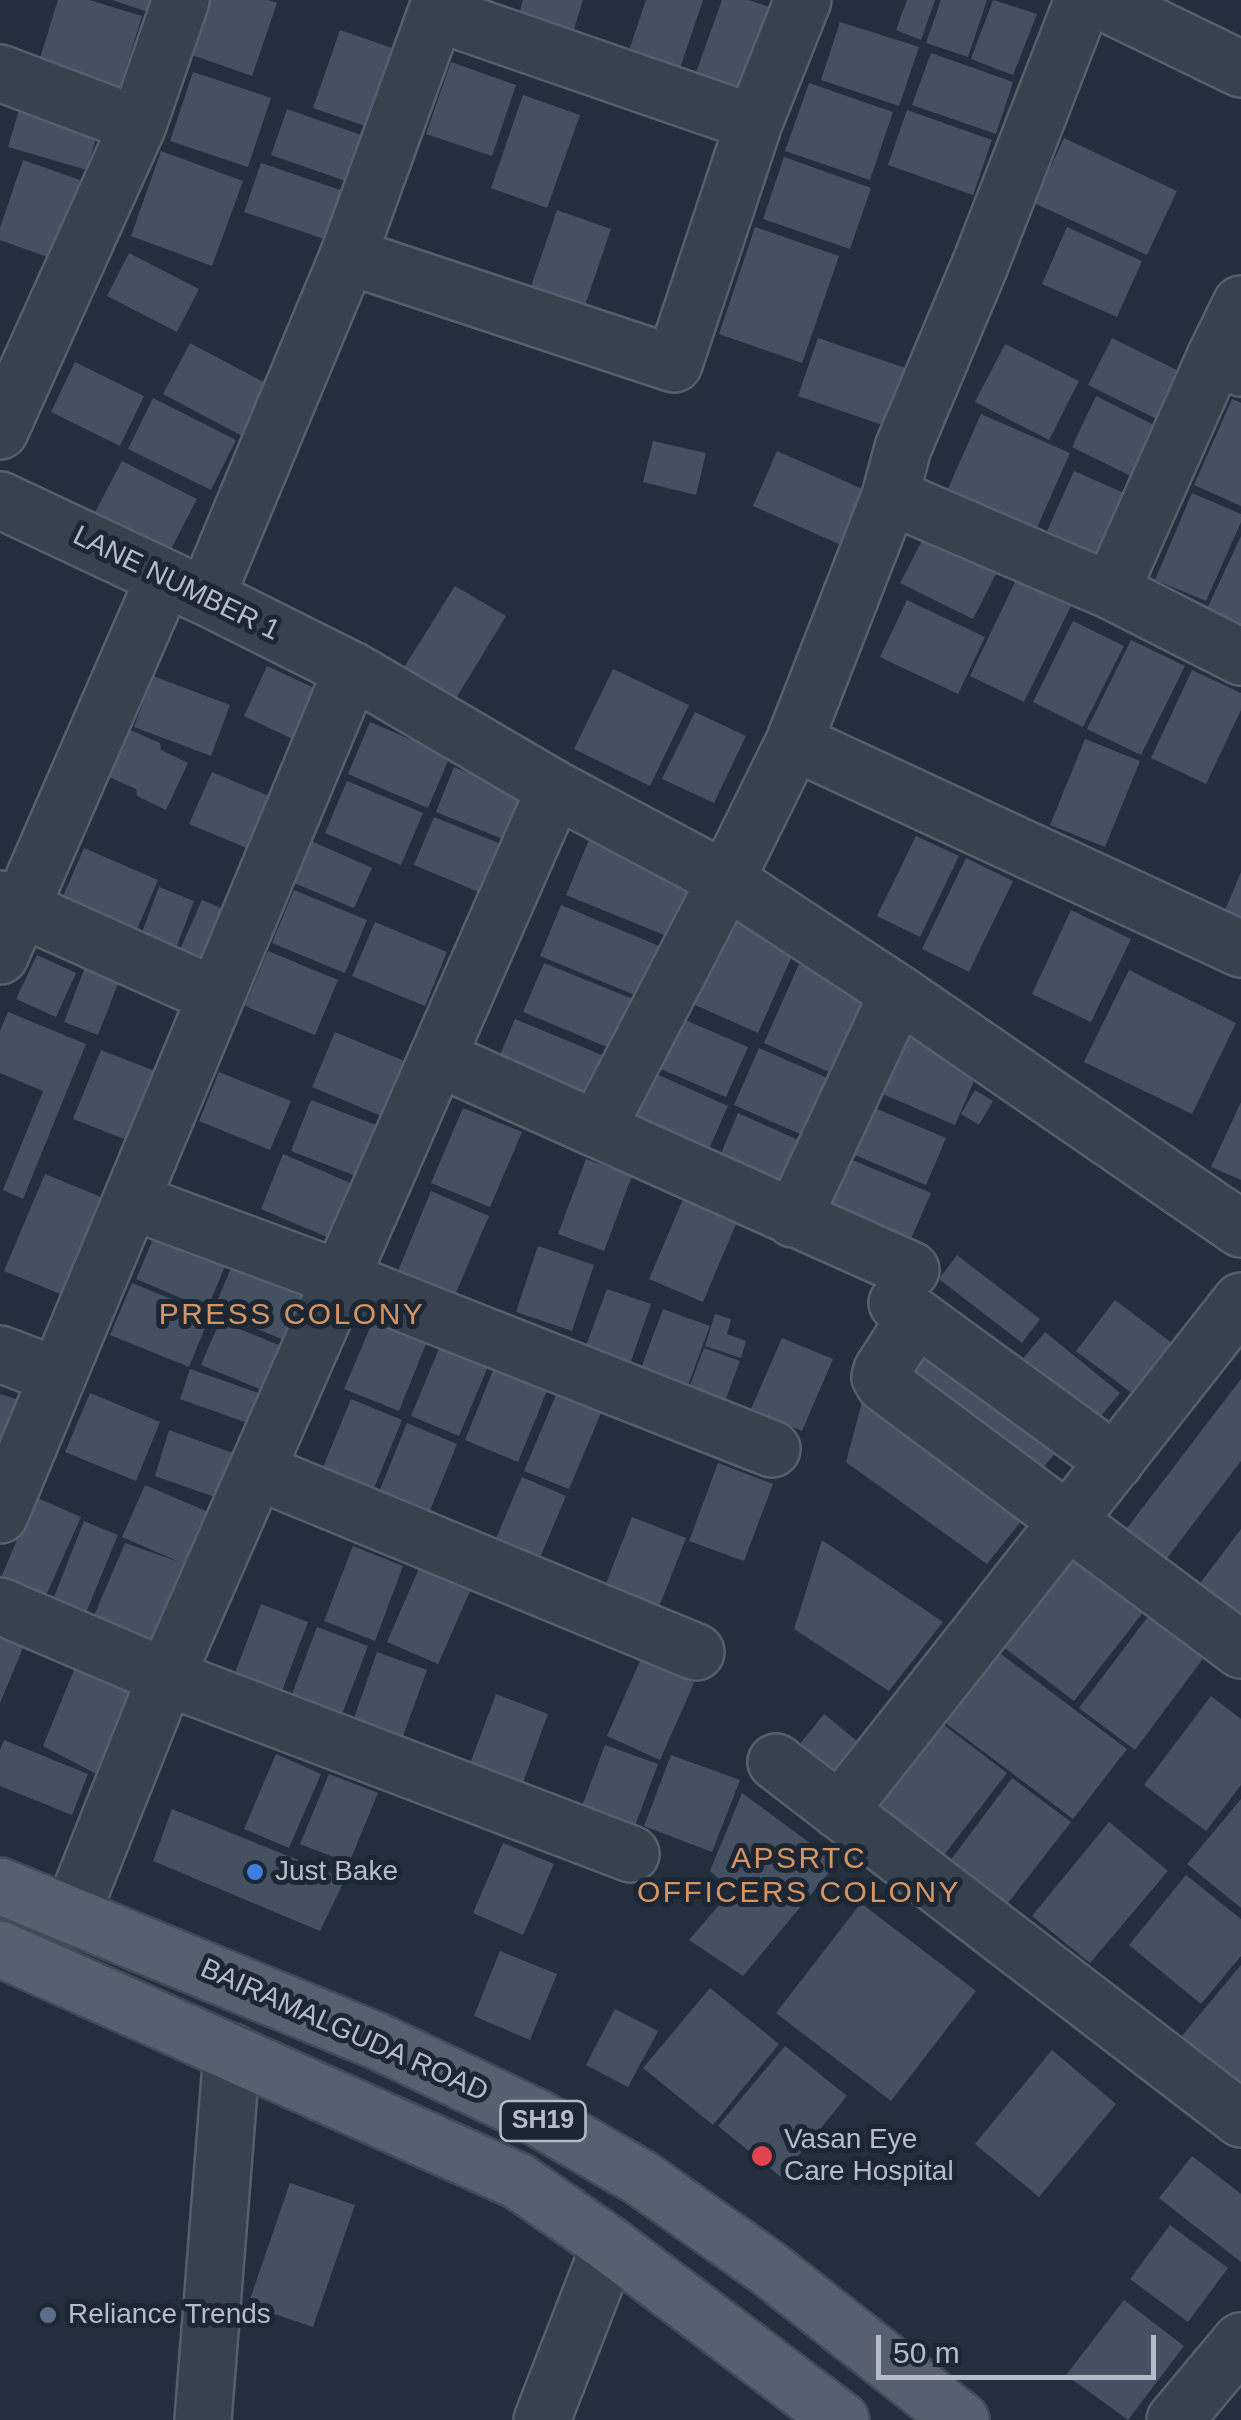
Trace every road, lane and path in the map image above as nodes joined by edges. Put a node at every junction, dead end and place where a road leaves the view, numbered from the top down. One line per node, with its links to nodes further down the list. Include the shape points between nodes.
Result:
1 (182, 0): 9 (street)
2 (803, 0): 8 (street)
3 (1083, 0): 14 (street, via 902,448)
4 (1100, 0): 6 (street)
5 (418, 6): 8 (street); 10 (street)
6 (1241, 69)
7 (0, 73): 9 (street)
8 (754, 122): 10 (street, via 674,364)
9 (138, 125): 13 (street)
10 (348, 256): 16 (street)
11 (1241, 304): 12 (street)
12 (1229, 362): 17 (street)
13 (0, 431)
14 (890, 496): 17 (street); 20 (street)
15 (0, 500): 16 (street, LANE NUMBER 1)
16 (185, 588): 19 (street, LANE NUMBER 1); 23 (street)
17 (1111, 591): 18 (street)
18 (1241, 656)
19 (352, 670): 21 (street, LANE NUMBER 1); 26 (street)
20 (794, 742): 22 (street); 24 (street)
21 (556, 789): 22 (street, LANE NUMBER 1); 27 (street)
22 (726, 880): 25 (street, LANE NUMBER 1); 28 (street)
23 (6, 921): 26 (street)
24 (1241, 949)
25 (898, 993): 30 (street); 31 (street, LANE NUMBER 1)
26 (216, 996): 29 (street)
27 (438, 1058): 28 (street); 32 (street)
28 (597, 1130): 30 (street)
29 (131, 1201): 32 (street); 36 (street)
30 (793, 1219): 34 (street)
31 (1241, 1229)
32 (341, 1280): 37 (street); 39 (street)
33 (1241, 1301): 38 (street)
34 (903, 1304): 38 (street); 41 (street, via 880,1376 884,1384)
35 (0, 1354): 36 (street)
36 (58, 1376): 40 (street)
37 (772, 1449)
38 (1114, 1462): 41 (street)
39 (257, 1471): 44 (street); 45 (street)
40 (0, 1514)
41 (1068, 1520): 43 (street); 47 (street)
42 (0, 1606): 45 (street)
43 (1241, 1650)
44 (696, 1652)
45 (166, 1677): 48 (street); 50 (street)
46 (776, 1762): 47 (street)
47 (839, 1811): 53 (street)
48 (631, 1854)
49 (0, 1886): 50 (main road, BAIRAMALGUDA ROAD / SH19)
50 (72, 1913): 54 (main road, BAIRAMALGUDA ROAD / SH19, via 377,2041)
51 (0, 1949): 52 (main road, SH19)
52 (232, 2052): 55 (main road, SH19); 58 (street)
53 (1241, 2119)
54 (568, 2136): 55 (main road); 61 (main road, BAIRAMALGUDA ROAD / SH19, via 641,2178 768,2268)
55 (535, 2193): 56 (main road, SH19)
56 (610, 2245): 59 (street); 60 (main road, SH19)
57 (1241, 2342): 62 (street)
58 (203, 2420)
59 (542, 2420)
60 (841, 2420)
61 (960, 2420)
62 (1175, 2420)

